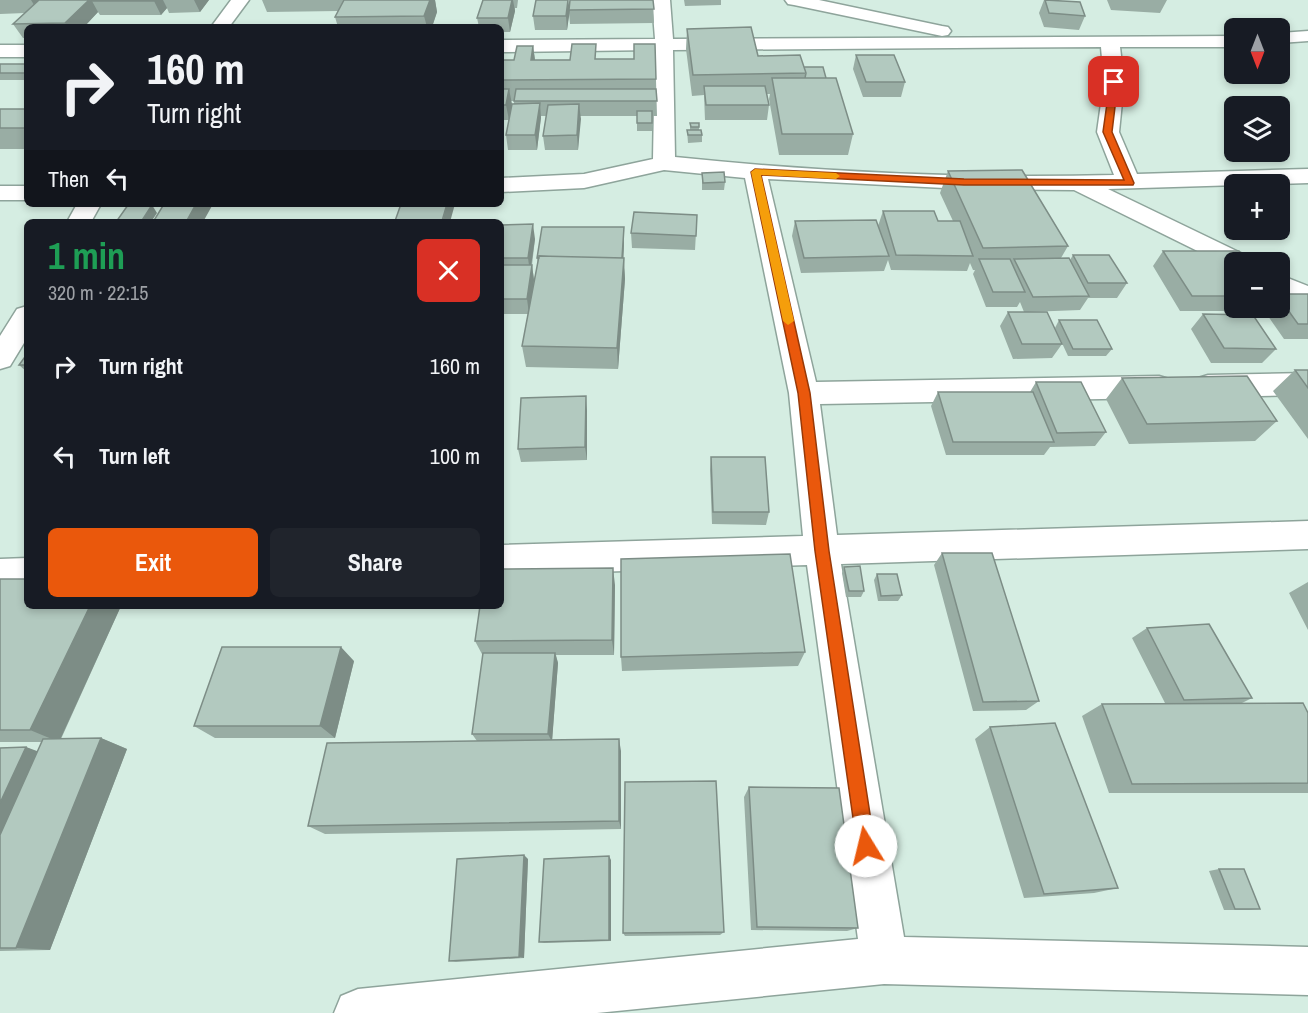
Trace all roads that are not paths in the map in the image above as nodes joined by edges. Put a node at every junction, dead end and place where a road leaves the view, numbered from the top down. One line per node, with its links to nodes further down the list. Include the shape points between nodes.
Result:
1 (240, 0): 4 (street)
2 (661, 0): 10 (street)
3 (794, 0): 8 (street, via 909,22)
4 (222, 24)
5 (1308, 36): 6 (street)
6 (1290, 37)
7 (1224, 41): 9 (street)
8 (990, 43): 9 (street); 10 (street)
9 (1110, 43): 18 (street, via 1114,82 1108,132)
10 (664, 44): 11 (street); 14 (street)
11 (504, 46)
12 (0, 51): 13 (street)
13 (24, 51)
14 (664, 164): 15 (street); 19 (street, via 584,181)
15 (755, 172): 17 (street); 28 (street)
16 (1308, 176): 18 (street)
17 (1077, 183): 18 (street); 22 (street)
18 (1130, 183)
19 (504, 185)
20 (0, 193): 21 (street)
21 (24, 193)
22 (1224, 255)
23 (1290, 288): 24 (street)
24 (1308, 297)
25 (24, 320): 26 (street)
26 (0, 359)
27 (1308, 384): 28 (street)
28 (804, 393): 30 (street)
29 (1308, 535): 30 (street)
30 (822, 551): 31 (street); 34 (street)
31 (504, 560)
32 (24, 573): 33 (street)
33 (0, 574)
34 (884, 960): 35 (street); 36 (street)
35 (1308, 971)
36 (358, 1013)

